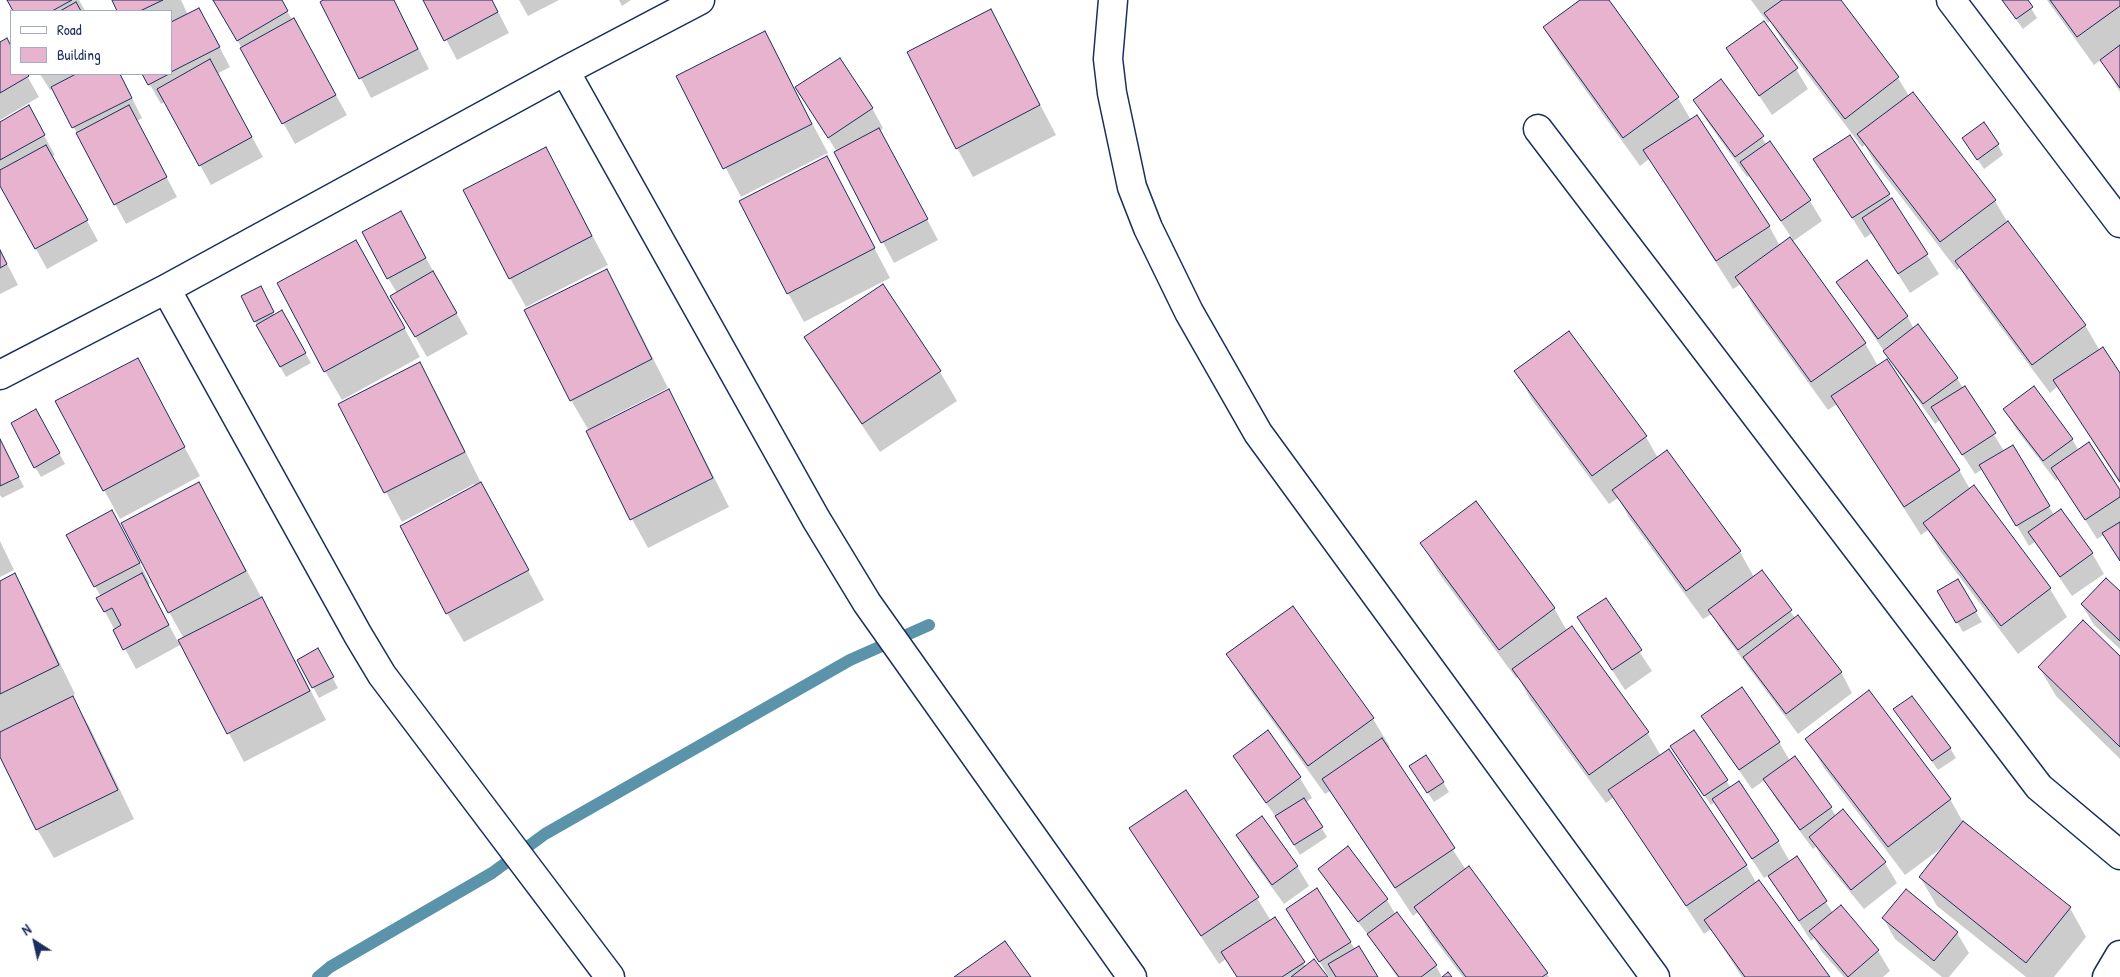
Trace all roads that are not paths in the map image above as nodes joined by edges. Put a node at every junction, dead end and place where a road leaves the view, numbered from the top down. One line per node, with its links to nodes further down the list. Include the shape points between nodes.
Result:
1 (700, 0): 4 (street)
2 (1114, 0): 13 (street, via 1108,59 1132,187 1189,312 1258,433)
3 (1951, 0): 6 (street)
4 (565, 70): 7 (street); 12 (street, via 816,519 867,603)
5 (1538, 129): 9 (street, via 2039,787)
6 (2120, 222)
7 (166, 289): 8 (street); 11 (street, via 382,675)
8 (0, 374)
9 (2120, 855)
10 (2120, 956): 14 (street)
11 (610, 977)
12 (1132, 977)
13 (1655, 977)
14 (2107, 977)

